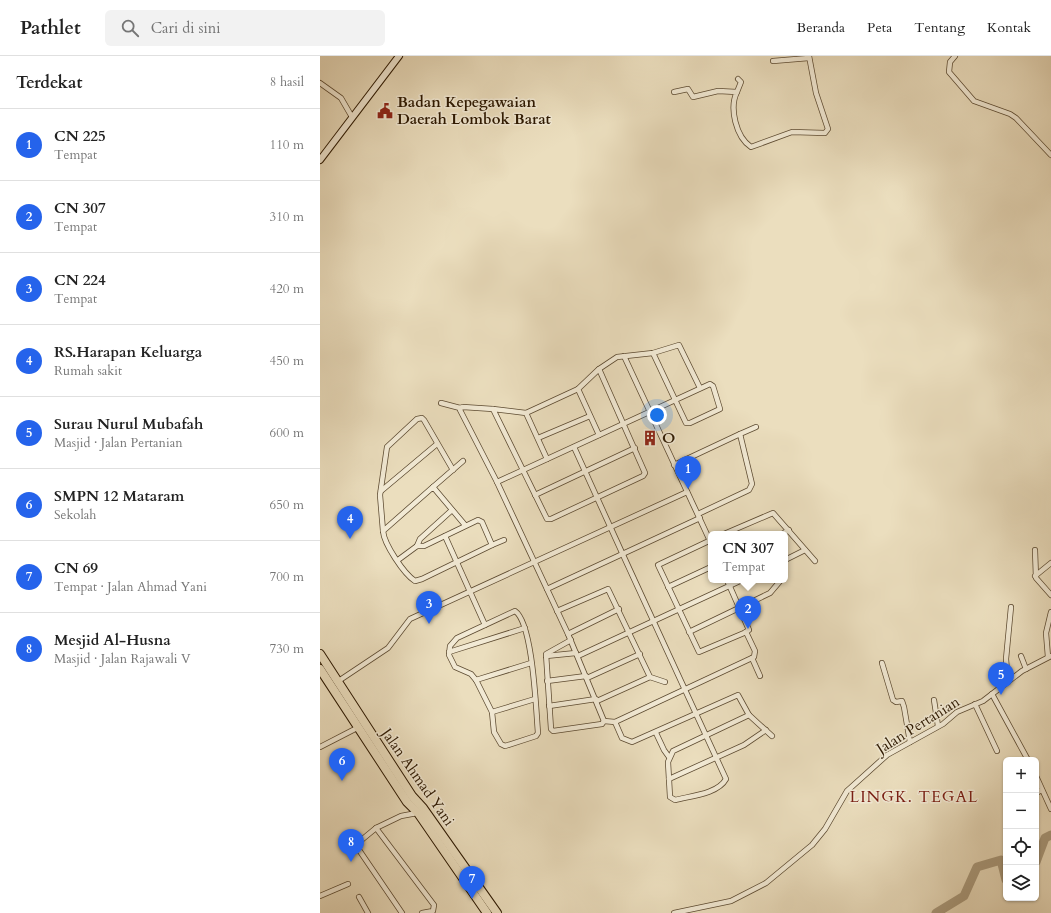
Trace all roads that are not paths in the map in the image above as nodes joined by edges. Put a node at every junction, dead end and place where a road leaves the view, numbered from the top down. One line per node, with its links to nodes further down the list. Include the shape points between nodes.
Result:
1 (399, 56): 9 (street)
2 (955, 56): 10 (street, via 950,62 949,72 974,101 1016,118)
3 (809, 57): 4 (street); 8 (street, via 827,132 792,132 750,147 734,117 733,102)
4 (773, 61)
5 (738, 78): 8 (street, via 741,82)
6 (320, 83): 9 (street, via 341,98)
7 (674, 92): 8 (street, via 688,89 692,97 718,92)
8 (737, 92)
9 (352, 117): 11 (street)
10 (1051, 154)
11 (320, 160)
12 (653, 353): 13 (street); 15 (street, via 679,345); 17 (street)
13 (624, 356): 14 (street, via 609,361); 21 (street)
14 (600, 369): 16 (street); 24 (street)
15 (700, 388): 17 (street); 17 (street, via 710,384 713,386 720,409 687,424)
16 (578, 389): 22 (street); 23 (street)
17 (676, 400): 21 (street)
18 (441, 403): 19 (street)
19 (460, 408): 20 (street); 38 (street)
20 (492, 410): 22 (street); 36 (street)
21 (650, 411): 24 (street); 34 (street)
22 (526, 413): 28 (street)
23 (590, 416): 27 (street); 28 (street)
24 (624, 424): 27 (street); 31 (street)
25 (756, 427): 26 (street)
26 (740, 434): 34 (street); 45 (street, via 752,488)
27 (599, 435): 30 (street)
28 (538, 438): 32 (street)
29 (437, 444): 35 (street); 40 (street); 40 (street, via 424,420 417,419 388,445)
30 (574, 447): 32 (street); 37 (street)
31 (635, 448): 37 (street); 43 (street, via 645,471 644,475)
32 (547, 459): 36 (street)
33 (463, 461): 35 (street)
34 (674, 465): 41 (street)
35 (453, 470): 39 (street)
36 (523, 470): 38 (street); 42 (street)
37 (585, 472): 42 (street); 43 (street)
38 (497, 482): 64 (street)
39 (433, 487): 44 (street); 49 (street)
40 (380, 491): 49 (street)
41 (687, 492): 45 (street); 47 (street)
42 (535, 495): 43 (street, via 547,519)
43 (597, 498): 47 (street)
44 (452, 510): 46 (street); 56 (street, via 420,539)
45 (699, 516): 51 (street); 59 (street)
46 (465, 525): 52 (street); 55 (street, via 480,520)
47 (610, 527): 59 (street); 64 (street)
48 (790, 530): 50 (street, via 771,513); 57 (street)
49 (383, 531): 61 (street)
50 (731, 531)
51 (708, 535)
52 (446, 536): 56 (street, via 424,546); 63 (street)
53 (504, 540): 55 (street)
54 (708, 542): 72 (street, via 659,563)
55 (492, 545): 63 (street)
56 (417, 546): 61 (street)
57 (805, 550): 60 (street); 62 (street)
58 (1035, 550): 67 (street)
59 (622, 554): 73 (street); 82 (street)
60 (788, 558)
61 (398, 560): 63 (street, via 415,581)
62 (815, 561)
63 (458, 562): 74 (street)
64 (534, 562): 73 (street); 74 (street)
65 (1051, 563): 67 (street)
66 (708, 568): 72 (street)
67 (1035, 576): 75 (street)
68 (728, 583): 71 (street)
69 (736, 583): 71 (street)
70 (778, 583): 76 (street, via 770,593)
71 (730, 586): 76 (street); 79 (street)
72 (668, 587): 79 (street)
73 (547, 589): 80 (street)
74 (471, 591): 83 (street); 107 (street, via 408,621 383,652)
75 (1051, 596)
76 (740, 608): 86 (street); 87 (street, via 749,627)
77 (1011, 608): 109 (street, via 1006,659)
78 (619, 609): 80 (street, via 608,589); 85 (street); 88 (street)
79 (679, 609): 82 (street); 86 (street)
80 (557, 611): 88 (street)
81 (1051, 612): 96 (street, via 1046,633)
82 (654, 621): 85 (street); 110 (street)
83 (485, 625): 84 (street, via 515,612); 90 (street, via 457,638 450,646)
84 (525, 628): 90 (street); 98 (street)
85 (630, 632): 92 (street); 93 (street)
86 (689, 632): 87 (street, via 699,652)
87 (746, 632): 97 (street, via 756,653)
88 (568, 634): 89 (street)
89 (571, 640): 92 (street); 94 (street, via 548,652)
90 (449, 652): 105 (street, via 455,667 471,674)
91 (320, 654): 107 (highway, Jalan Ahmad Yani)
92 (577, 654): 94 (street); 103 (street)
93 (640, 654): 103 (street); 104 (street)
94 (546, 656): 106 (street)
95 (1021, 656): 101 (street)
96 (1050, 656): 101 (street, Jalan Pertanian)
97 (752, 658): 102 (street); 110 (street)
98 (531, 663): 105 (street); 112 (street)
99 (882, 663): 129 (street, via 893,700 902,701)
100 (320, 669): 115 (highway)
101 (1026, 669): 109 (street, Jalan Pertanian)
102 (760, 676)
103 (587, 677): 106 (street); 113 (street)
104 (650, 677): 108 (street); 113 (street)
105 (476, 680): 118 (street)
106 (547, 681): 117 (street)
107 (337, 682): 115 (highway, Jalan Ahmad Yani)
108 (665, 682)
109 (1008, 682): 111 (street, Jalan Pertanian)
110 (685, 689): 119 (street); 122 (street)
111 (992, 694): 116 (street, Jalan Pertanian); 133 (street)
112 (535, 699): 118 (street); 118 (street, via 538,735 505,746 501,744 492,728)
113 (596, 700): 117 (street); 121 (street)
114 (934, 700): 123 (street)
115 (346, 703): 124 (highway); 139 (highway, Jalan Ahmad Yani)
116 (975, 704): 123 (street, Jalan Pertanian, via 957,712); 131 (street)
117 (549, 706): 121 (street, via 553,731 602,724)
118 (492, 712)
119 (696, 714): 120 (street, via 738,695); 126 (street); 127 (street)
120 (749, 715): 125 (street); 127 (street)
121 (604, 721): 122 (street)
122 (615, 722): 126 (street, via 626,741 635,741)
123 (938, 726): 129 (street, Jalan Pertanian)
124 (357, 728): 130 (street); 139 (highway)
125 (766, 730): 128 (street); 134 (street, via 749,743)
126 (656, 732): 132 (street)
127 (706, 735): 132 (street, via 674,751); 134 (street)
128 (772, 736)
129 (910, 742): 151 (street, Jalan Pertanian, via 887,755 851,787 812,845 771,880 731,901)
130 (320, 747)
131 (997, 751)
132 (669, 757): 135 (street)
133 (1026, 757)
134 (716, 758): 135 (street); 135 (street, via 726,779 710,791 675,800 669,795)
135 (670, 779)
136 (1039, 783): 137 (street)
137 (1042, 790): 138 (street); 140 (street)
138 (1039, 792)
139 (410, 799): 141 (highway, Jalan Ahmad Yani)
140 (1051, 808)
141 (419, 810): 142 (street); 149 (highway); 150 (highway, Jalan Ahmad Yani)
142 (376, 828): 147 (street, via 358,844 357,849); 148 (street, via 435,908)
143 (348, 884): 144 (street)
144 (320, 896)
145 (360, 897): 146 (street)
146 (368, 913)
147 (402, 913)
148 (422, 913)
149 (487, 913)
150 (497, 913)
151 (674, 913)

